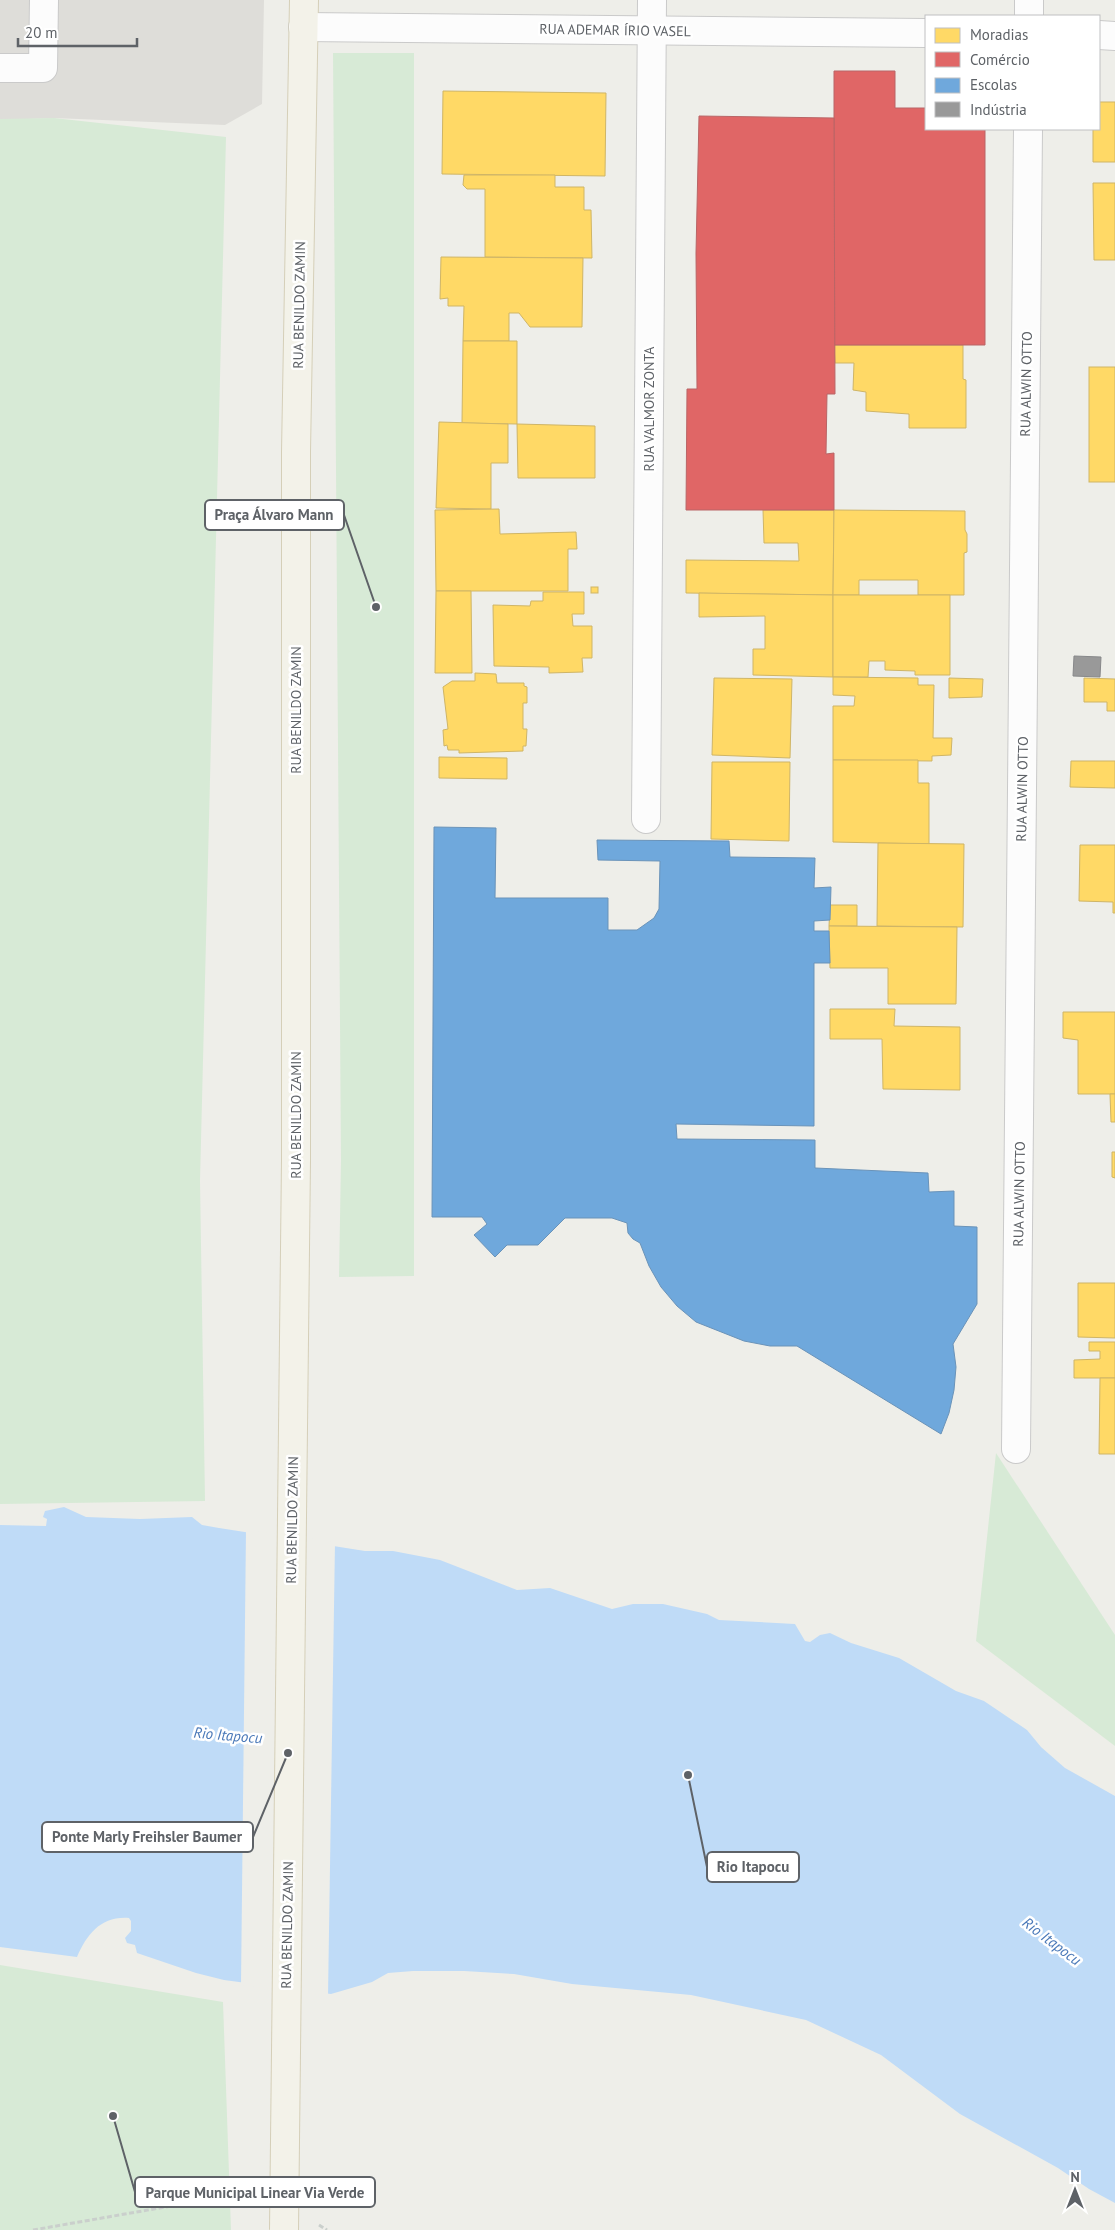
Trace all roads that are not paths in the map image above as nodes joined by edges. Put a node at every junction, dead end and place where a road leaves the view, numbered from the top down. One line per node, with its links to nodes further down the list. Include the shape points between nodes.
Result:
1 (44, 0): 11 (street, via 43,68)
2 (304, 0): 6 (main road, RUA BENILDO ZAMIN)
3 (652, 0): 7 (street, RUA VALMOR ZONTA)
4 (1029, 0): 5 (street)
5 (1029, 15)
6 (303, 27): 7 (street, RUA ADEMAR ÍRIO VASEL); 15 (main road, RUA BENILDO ZAMIN, bridge, via 296,452 296,1160)
7 (652, 30): 8 (street, RUA ADEMAR ÍRIO VASEL); 13 (street, RUA VALMOR ZONTA)
8 (925, 33)
9 (1100, 36): 10 (street)
10 (1115, 36)
11 (0, 68)
12 (1028, 130): 14 (street, RUA ALWIN OTTO)
13 (646, 819)
14 (1016, 1449)
15 (284, 2230)

